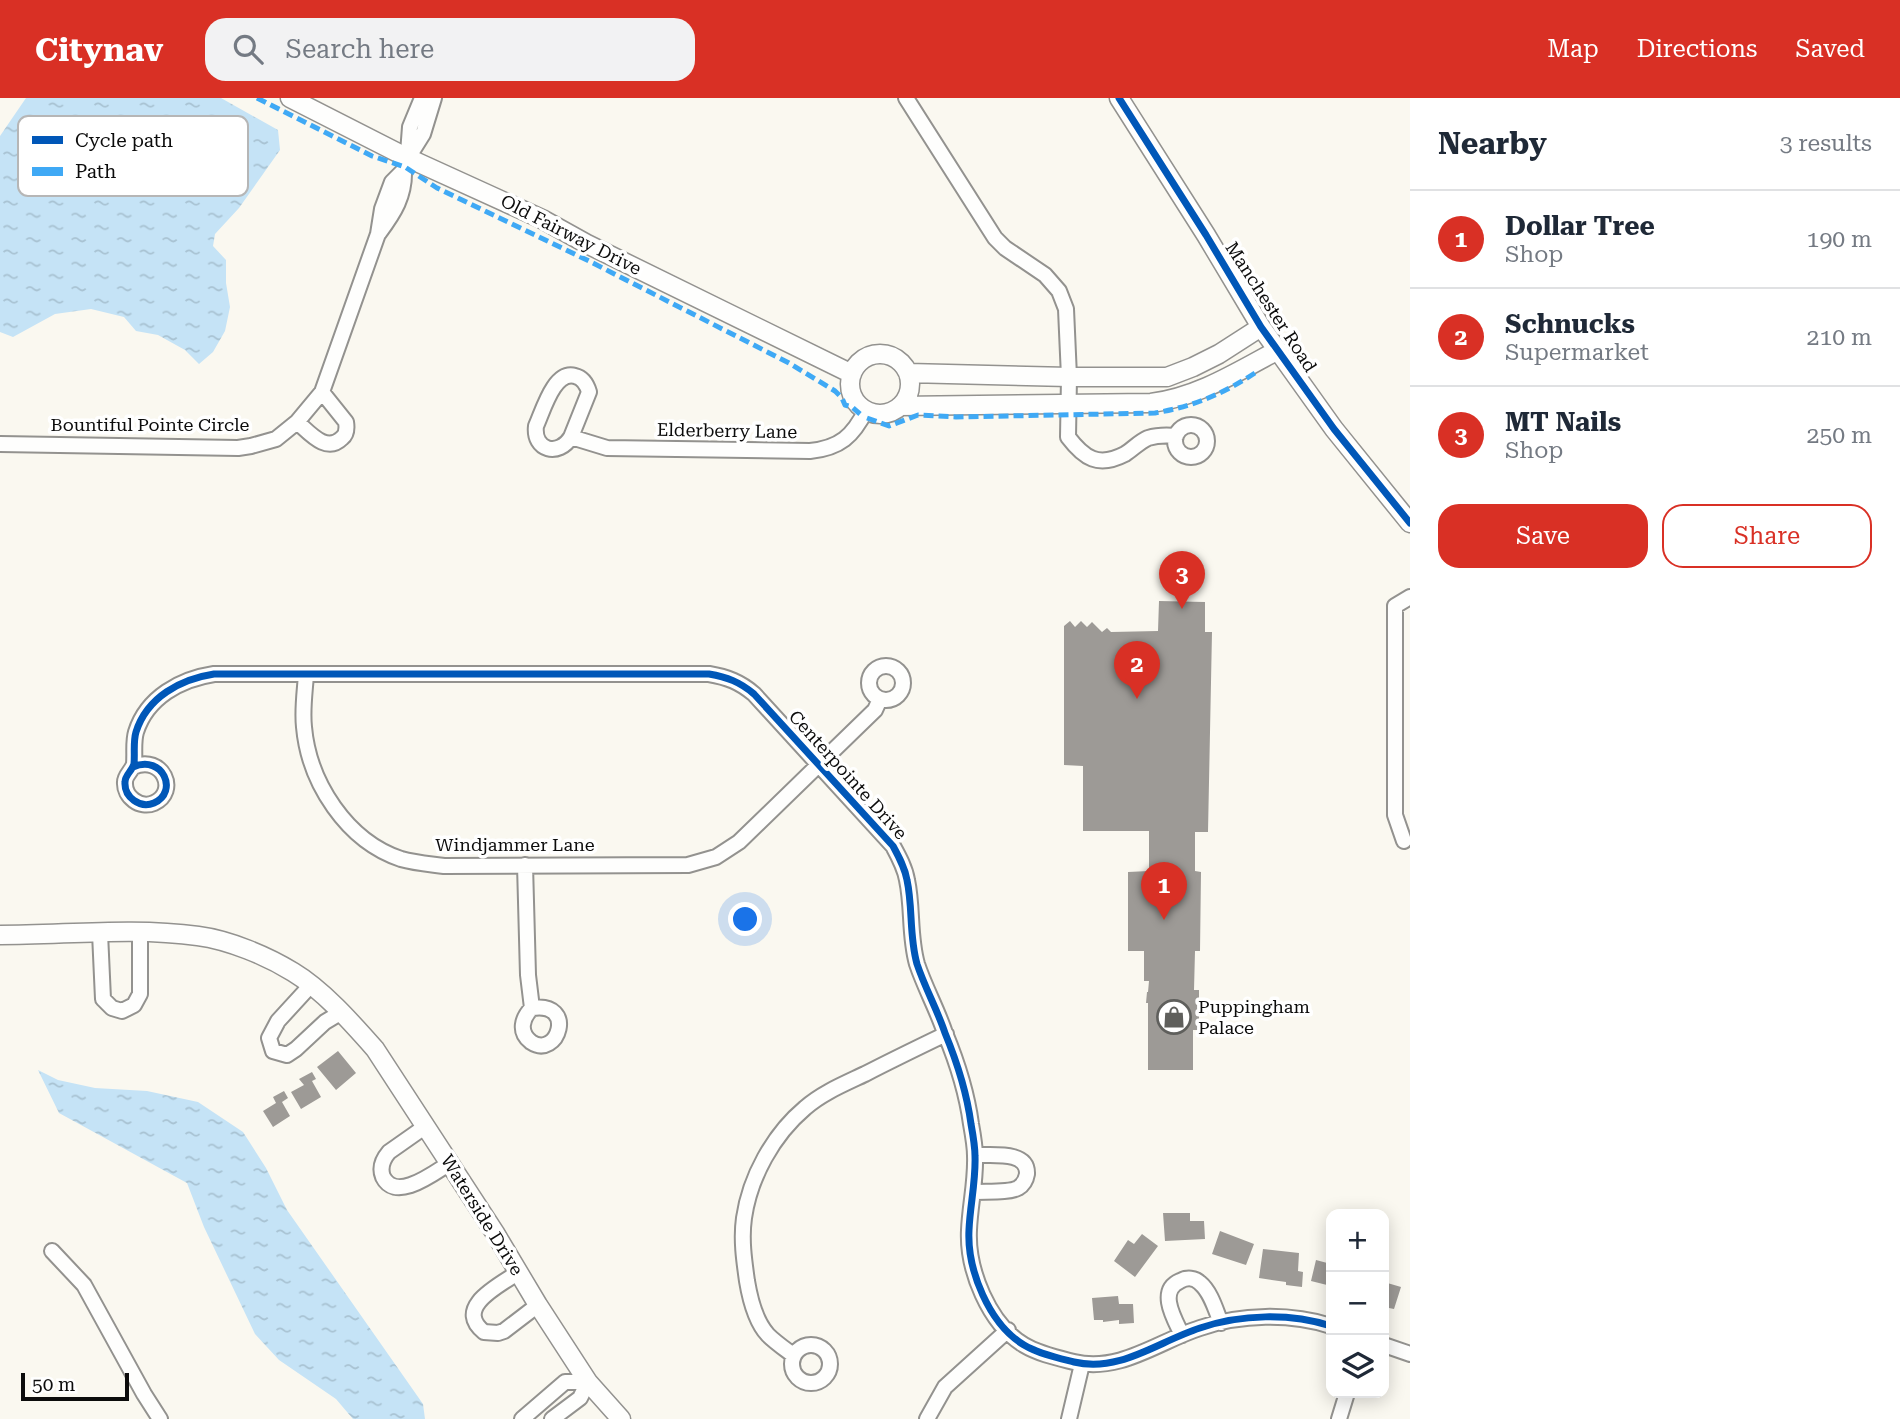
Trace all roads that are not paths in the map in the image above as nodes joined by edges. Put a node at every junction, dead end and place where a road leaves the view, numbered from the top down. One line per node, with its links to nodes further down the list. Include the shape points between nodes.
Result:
1 (290, 98): 6 (street, Old Fairway Drive)
2 (422, 98): 6 (street, via 410,127)
3 (434, 98): 6 (street, Bountiful Pointe Circle, via 423,134)
4 (906, 98): 11 (street, via 995,238 1059,291 1066,309)
5 (1119, 98): 7 (street, Manchester Road)
6 (406, 164): 10 (street, Old Fairway Drive, via 542,219); 12 (street, Bountiful Pointe Circle, via 392,182 382,209 378,234)
7 (1261, 327): 8 (street, Manchester Road); 11 (street, via 1219,354 1167,377)
8 (1278, 350): 13 (street, via 1209,387 1168,401); 20 (street, Manchester Road)
9 (908, 373): 10 (street, via 903,364 882,354 863,359); 11 (street); 14 (street, via 909,393)
10 (852, 374): 15 (street, via 853,394)
11 (1069, 377): 13 (street)
12 (323, 392): 16 (street, Bountiful Pointe Circle); 16 (street, via 346,422 342,439 323,443)
13 (1067, 404): 14 (street); 17 (street, via 1068,437 1088,458 1109,460 1146,439)
14 (900, 406): 15 (street, via 881,414)
15 (866, 410): 18 (street, Elderberry Lane, via 842,441 810,451 607,448)
16 (298, 422): 19 (street, Bountiful Pointe Circle, via 276,439 237,448)
17 (1176, 436)
18 (571, 437): 18 (street, via 589,392 584,381 570,375 553,387 536,432 540,443 549,449 561,448)
19 (0, 444)
20 (1410, 523)
21 (1410, 597): 26 (street, via 1395,606 1395,815)
22 (306, 674): 24 (street, Centerpointe Drive, via 727,677 754,694); 25 (street, Centerpointe Drive, via 214,674 180,683 143,716 135,733); 27 (street, Windjammer Lane, via 304,728 315,770 336,810 358,835 379,849 419,863)
23 (880, 699): 24 (street, Windjammer Lane, via 876,710)
24 (818, 766): 27 (street, Windjammer Lane, via 739,842 716,857 688,865); 34 (street, Centerpointe Drive, via 893,846 900,860 907,878 917,962)
25 (133, 767)
26 (1404, 841)
27 (525, 865): 32 (street)
28 (140, 932): 29 (street, Waterside Drive); 29 (street, via 140,994 134,1005 122,1011 112,1009 103,999); 31 (street, Waterside Drive, via 200,936 252,951)
29 (100, 933): 30 (street, Waterside Drive)
30 (0, 936)
31 (311, 985): 33 (street, Waterside Drive); 33 (street, via 278,1021 270,1038 273,1051 287,1055)
32 (532, 1009)
33 (340, 1013): 35 (street, Waterside Drive, via 375,1049)
34 (946, 1034): 36 (street, Centerpointe Drive, via 969,1107); 48 (street, via 806,1107 779,1137 755,1177 742,1242 748,1287 767,1334)
35 (426, 1126): 37 (street, Waterside Drive); 37 (street, via 384,1157 381,1170 386,1182 405,1188)
36 (975, 1156): 38 (street, Centerpointe Drive); 38 (street, via 1018,1158 1027,1173 1017,1189)
37 (450, 1163): 40 (street, Waterside Drive)
38 (973, 1192): 44 (street, Centerpointe Drive, via 969,1231 973,1269 988,1306)
39 (52, 1251): 52 (street, via 84,1285)
40 (519, 1272): 41 (street, Waterside Drive); 41 (street, via 478,1301 475,1322 484,1332 498,1333)
41 (538, 1305): 50 (street, Waterside Drive)
42 (1221, 1323): 43 (street, Centerpointe Drive, via 1266,1317); 45 (street, Centerpointe Drive); 45 (street, via 1203,1285 1182,1279 1172,1287 1168,1300)
43 (1326, 1325)
44 (1008, 1330): 49 (street, Centerpointe Drive, via 1023,1345); 56 (street, via 945,1387)
45 (1182, 1335): 49 (street, Centerpointe Drive, via 1123,1359)
46 (1389, 1347): 47 (street)
47 (1410, 1354)
48 (793, 1355)
49 (1082, 1364): 57 (street)
50 (588, 1382): 53 (street, via 565,1382); 54 (street, via 580,1398); 55 (street, Waterside Drive)
51 (1345, 1398): 58 (street)
52 (160, 1419)
53 (522, 1419)
54 (552, 1419)
55 (621, 1419)
56 (927, 1419)
57 (1069, 1419)
58 (1339, 1419)

